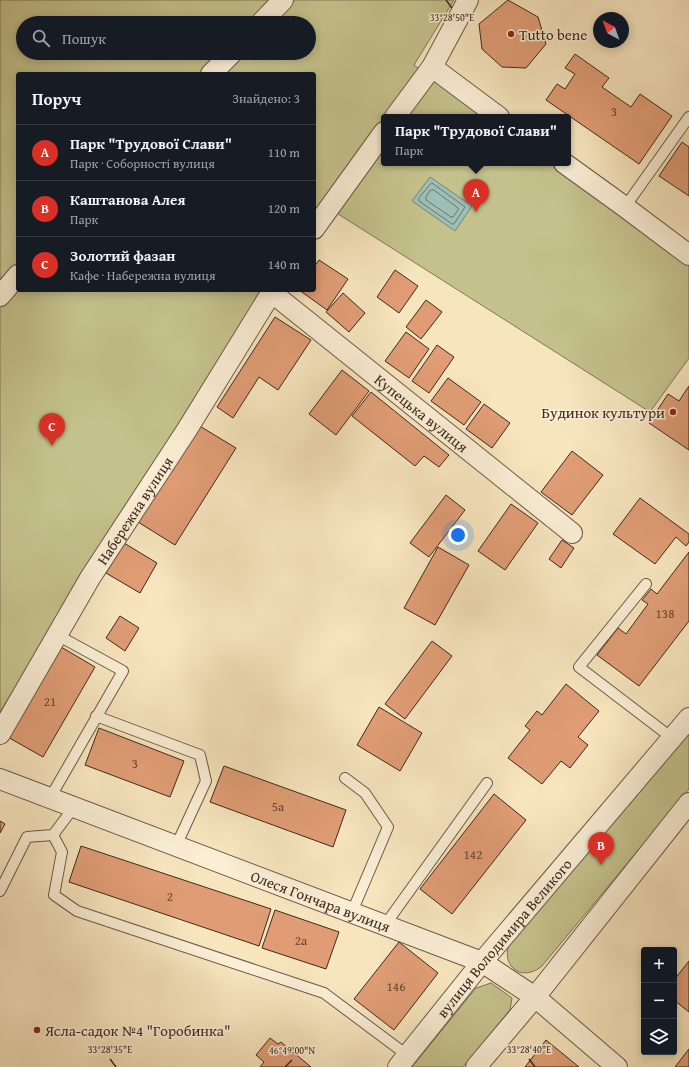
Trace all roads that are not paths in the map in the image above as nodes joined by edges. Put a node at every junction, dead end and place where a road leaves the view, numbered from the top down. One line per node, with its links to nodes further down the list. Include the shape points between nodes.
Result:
1 (283, 0): 3 (street)
2 (468, 0): 5 (street)
3 (268, 16)
4 (225, 60): 6 (street)
5 (432, 67): 7 (street); 8 (street)
6 (213, 72)
7 (397, 114)
8 (495, 114)
9 (689, 116): 12 (lane)
10 (381, 136): 13 (street)
11 (568, 166): 12 (street)
12 (625, 207): 14 (street)
13 (316, 226)
14 (689, 255)
15 (16, 277): 18 (street)
16 (271, 292): 21 (street, Набережна вулиця, via 188,428 90,578)
17 (273, 292): 19 (street, Купецька вулиця)
18 (0, 296)
19 (572, 533)
20 (646, 584): 25 (lane, via 578,667)
21 (57, 635): 22 (lane, via 123,671); 24 (street, Набережна вулиця)
22 (96, 716): 29 (lane); 33 (lane, via 200,756 206,781)
23 (689, 718): 25 (street, вулиця Володимира Великого)
24 (0, 734)
25 (672, 738): 37 (street, вулиця Володимира Великого)
26 (345, 778): 35 (lane, via 365,793 388,827)
27 (0, 779): 29 (street, Олеся Гончара вулиця)
28 (487, 783): 36 (lane)
29 (50, 798): 31 (street, Олеся Гончара вулиця)
30 (689, 803): 38 (street)
31 (74, 807): 32 (lane); 33 (street, Олеся Гончара вулиця)
32 (53, 835): 34 (lane, via 27,837); 39 (lane, via 62,852 54,895 77,911 324,994)
33 (176, 846): 35 (street, Олеся Гончара вулиця)
34 (0, 891)
35 (352, 912): 36 (street, Олеся Гончара вулиця)
36 (385, 925): 37 (street, Олеся Гончара вулиця)
37 (482, 962): 38 (street, Олеся Гончара вулиця); 39 (street, вулиця Володимира Великого)
38 (534, 997): 40 (street); 41 (street, Олеся Гончара вулиця)
39 (402, 1061)
40 (476, 1067)
41 (617, 1067)

